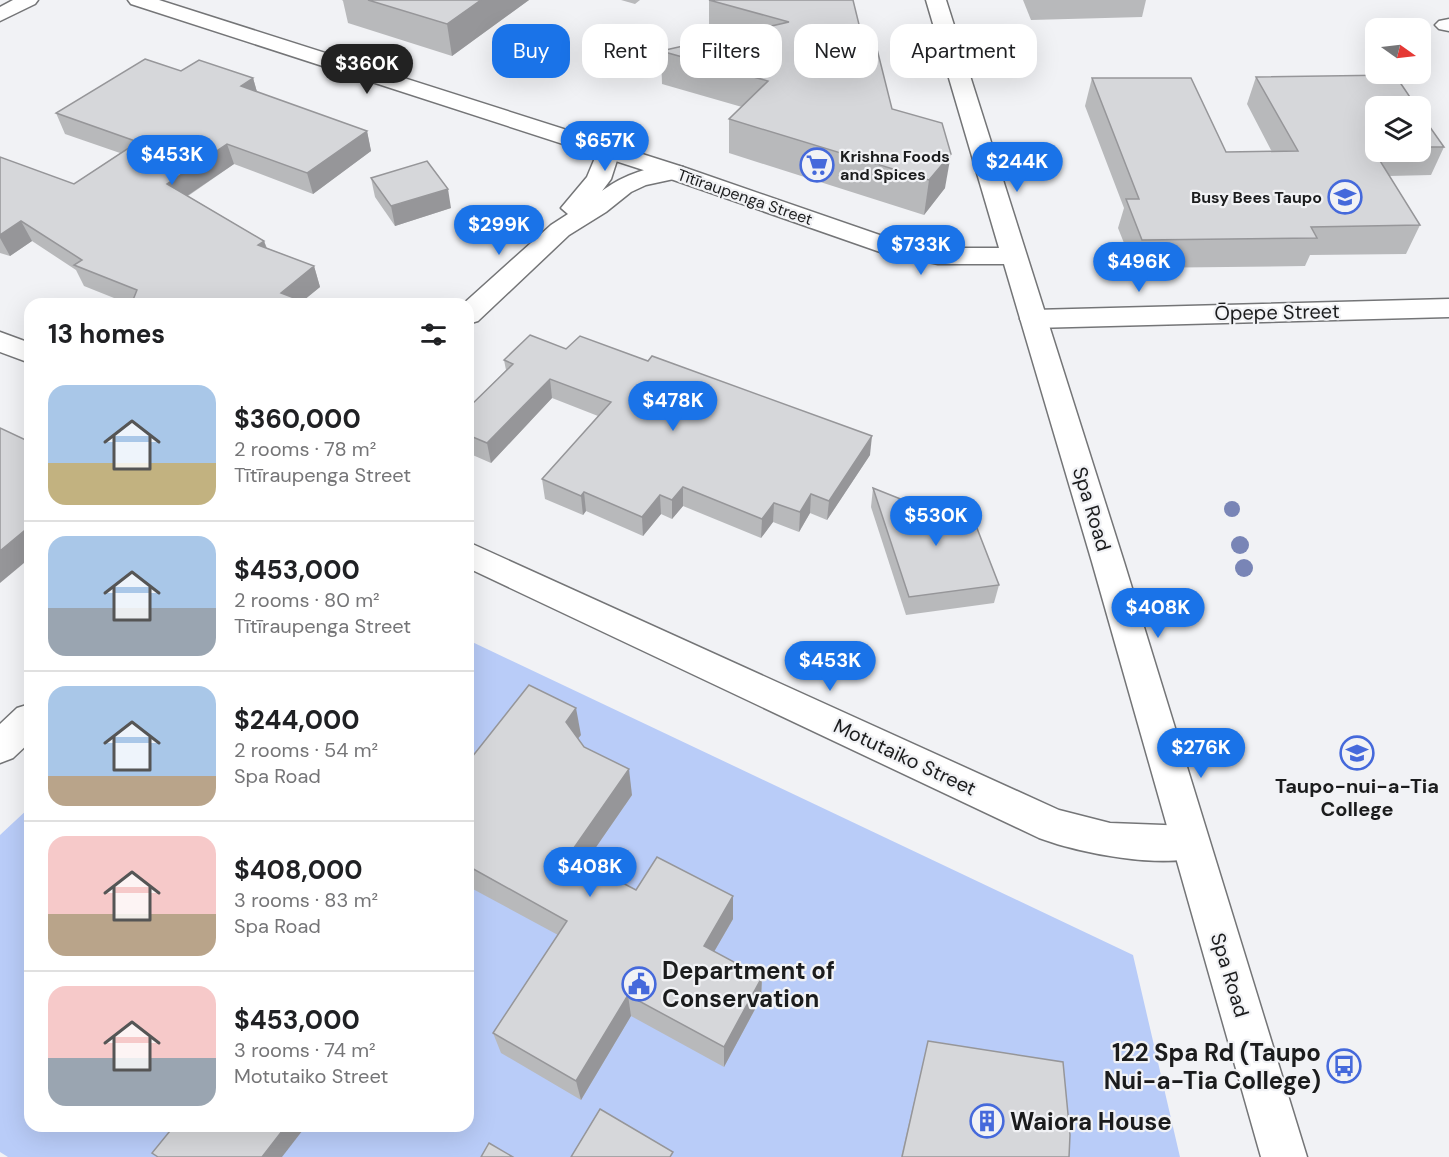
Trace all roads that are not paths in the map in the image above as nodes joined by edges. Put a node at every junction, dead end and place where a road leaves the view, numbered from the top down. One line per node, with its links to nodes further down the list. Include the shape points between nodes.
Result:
1 (28, 0): 4 (main road)
2 (138, 0): 5 (main road, Tītīraupenga Street)
3 (936, 0): 8 (main road, Spa Road)
4 (0, 15)
5 (608, 151): 6 (main road, Tītīraupenga Street); 7 (main road, via 599,179)
6 (674, 172): 7 (main road, via 622,187); 8 (main road, Tītīraupenga Street, via 892,248 925,255)
7 (560, 230): 10 (main road)
8 (1014, 256): 11 (main road, Spa Road)
9 (1449, 308): 11 (main road, Ōpepe Street)
10 (474, 309)
11 (1034, 319): 17 (main road, Spa Road)
12 (0, 341): 13 (main road)
13 (24, 351)
14 (474, 557): 17 (main road, Motutaiko Street, via 1053,826 1110,840)
15 (24, 725): 16 (main road)
16 (0, 747)
17 (1190, 843): 18 (main road, Spa Road)
18 (1284, 1157)

